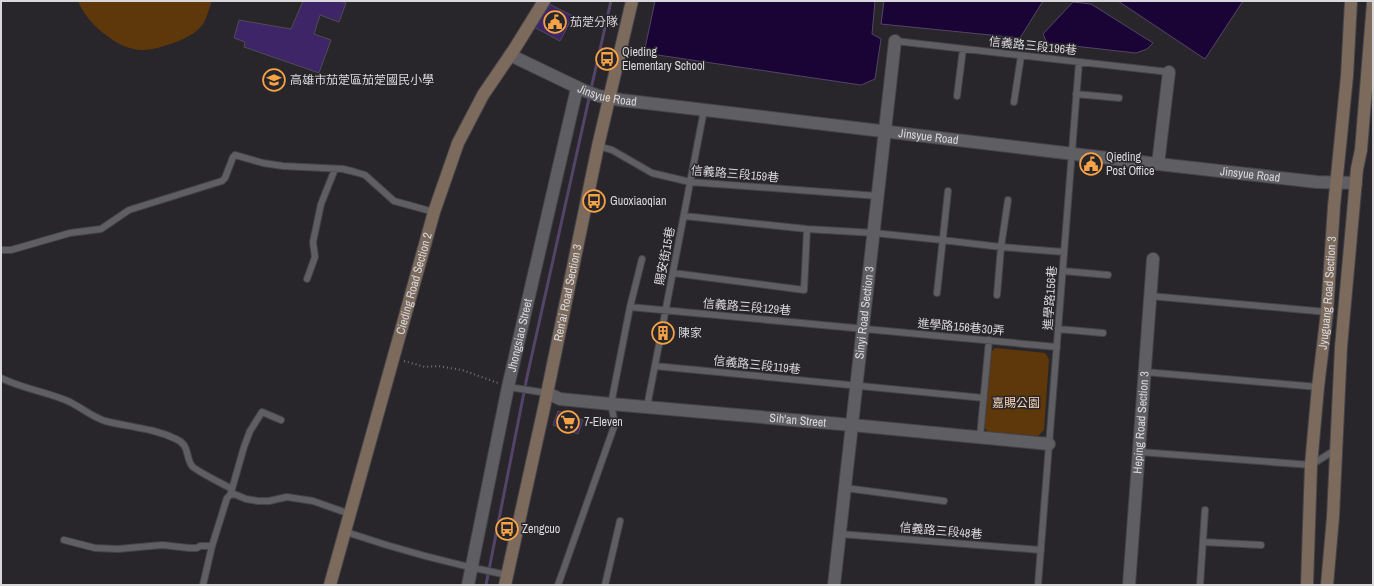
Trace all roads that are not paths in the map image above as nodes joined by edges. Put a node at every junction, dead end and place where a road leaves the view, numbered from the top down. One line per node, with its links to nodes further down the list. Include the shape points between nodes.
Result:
1 (544, 1): 7 (street, Cieding Road Section 2)
2 (632, 1): 14 (street, Ren'ai Road Section 3)
3 (1351, 1): 24 (street, Jyuguang Road Section 3)
4 (1373, 3): 25 (street, Jyuguang Road Section 3)
5 (895, 41): 6 (lane, 信義路三段196巷); 18 (street, Sinyi Road Section 3)
6 (962, 49): 8 (lane, 信義路三段196巷); 13 (lane)
7 (510, 55): 11 (street, Jinsyue Road); 29 (street, Cieding Road Section 2, via 483,95 458,143)
8 (1021, 56): 9 (lane, 信義路三段196巷); 16 (lane)
9 (1079, 62): 10 (lane, 信義路三段196巷); 12 (lane, 進學路156巷)
10 (1169, 72): 21 (street)
11 (580, 89): 14 (street, Jinsyue Road); 59 (street, Jhongsiao Street)
12 (1076, 94): 15 (lane); 20 (lane, 進學路156巷)
13 (957, 96)
14 (604, 97): 17 (street, Jinsyue Road); 19 (street, Ren'ai Road Section 3)
15 (1119, 98)
16 (1014, 102)
17 (704, 110): 18 (street, Jinsyue Road); 23 (lane, 賜安街15巷)
18 (885, 131): 20 (street, Jinsyue Road); 27 (street, Sinyi Road Section 3)
19 (598, 146): 23 (lane, 信義路三段159巷, via 612,150 652,173); 60 (street, Ren'ai Road Section 3)
20 (1072, 154): 21 (street, Jinsyue Road); 36 (lane, 進學路156巷)
21 (1158, 164): 24 (street, Jinsyue Road)
22 (335, 169): 29 (lane, via 365,175 394,201); 35 (lane, via 283,166 235,155 222,180 129,210 101,229 70,233 11,250); 42 (lane, via 321,204 314,242 315,256)
23 (690, 182): 27 (lane, 信義路三段159巷); 30 (lane, 賜安街15巷)
24 (1337, 183): 25 (street, Jinsyue Road); 48 (street, Jyuguang Road Section 3)
25 (1356, 183): 68 (street, Jyuguang Road Section 3, via 1341,348)
26 (948, 190): 33 (lane)
27 (878, 196): 32 (street, Sinyi Road Section 3)
28 (1008, 200): 34 (lane)
29 (434, 212): 75 (street, Cieding Road Section 2)
30 (684, 216): 31 (lane); 40 (lane, 賜安街15巷)
31 (807, 229): 32 (lane); 40 (lane, via 804,290)
32 (874, 233): 33 (lane); 50 (street, Sinyi Road Section 3)
33 (942, 240): 34 (lane); 43 (lane)
34 (1001, 247): 36 (lane); 44 (lane)
35 (1, 250)
36 (1064, 252): 39 (lane, 進學路156巷)
37 (642, 259): 46 (lane)
38 (1153, 259): 45 (street, Heping Road Section 3)
39 (1063, 271): 41 (lane); 49 (lane, 進學路156巷)
40 (673, 273): 47 (lane, 賜安街15巷)
41 (1108, 275)
42 (307, 279)
43 (937, 292)
44 (996, 295)
45 (1150, 296): 48 (lane); 55 (street, Heping Road Section 3)
46 (630, 307): 47 (lane, 信義路三段129巷); 62 (lane)
47 (665, 310): 50 (lane, 信義路三段129巷); 54 (lane, 賜安街15巷)
48 (1326, 312): 58 (street, Jyuguang Road Section 3)
49 (1058, 328): 51 (lane); 53 (lane, 進學路156巷)
50 (863, 329): 52 (lane, 進學路156巷30弄); 57 (street, Sinyi Road Section 3)
51 (1103, 332)
52 (989, 340): 53 (lane, 進學路156巷30弄); 61 (lane)
53 (1057, 346): 67 (lane, 進學路156巷)
54 (655, 366): 57 (lane, 信義路三段119巷); 63 (lane, 賜安街15巷)
55 (1145, 372): 58 (lane); 69 (street, Heping Road Section 3)
56 (2, 378): 72 (lane, via 70,402 93,417 137,426 176,439 183,443 193,467)
57 (856, 386): 61 (lane, 信義路三段119巷); 65 (street, Sinyi Road Section 3)
58 (1318, 387): 70 (street, Jyuguang Road Section 3)
59 (512, 388): 60 (lane); 84 (street, Jhongsiao Street)
60 (541, 392): 62 (street, Sih'an Street, via 560,399); 85 (street, Ren'ai Road Section 3)
61 (984, 398): 66 (lane)
62 (611, 404): 63 (street, Sih'an Street); 89 (lane, via 615,424)
63 (647, 407): 65 (street, Sih'an Street)
64 (281, 420): 72 (lane, via 262,412 250,431)
65 (852, 425): 66 (street, Sih'an Street); 71 (street, Sinyi Road Section 3)
66 (980, 437): 67 (street, Sih'an Street)
67 (1049, 444): 83 (lane, 進學路156巷)
68 (1336, 450): 70 (lane); 96 (street, Jyuguang Road Section 3)
69 (1140, 452): 70 (lane); 93 (street, Heping Road Section 3)
70 (1311, 465): 95 (street, Jyuguang Road Section 3)
71 (845, 488): 73 (lane); 78 (street, Sinyi Road Section 3)
72 (231, 492): 75 (lane, via 258,501 287,497 313,501); 82 (lane)
73 (944, 501)
74 (1205, 510): 80 (lane)
75 (350, 514): 77 (street, Cieding Road Section 2)
76 (620, 521): 90 (lane)
77 (346, 532): 84 (lane, via 401,550); 87 (street, Cieding Road Section 2)
78 (840, 534): 83 (lane, 信義路三段48巷); 91 (street, Sinyi Road Section 3)
79 (64, 540): 82 (lane, via 95,548 118,549 162,545 189,548)
80 (1203, 542): 81 (lane); 94 (lane)
81 (1261, 545)
82 (212, 546): 86 (lane)
83 (1041, 550): 92 (lane, 進學路156巷)
84 (474, 568): 85 (lane); 88 (street, Jhongsiao Street)
85 (503, 578)
86 (202, 585)
87 (330, 585)
88 (468, 585)
89 (558, 585)
90 (606, 585)
91 (834, 585)
92 (1038, 585)
93 (1129, 585)
94 (1200, 585)
95 (1307, 585)
96 (1327, 585)

